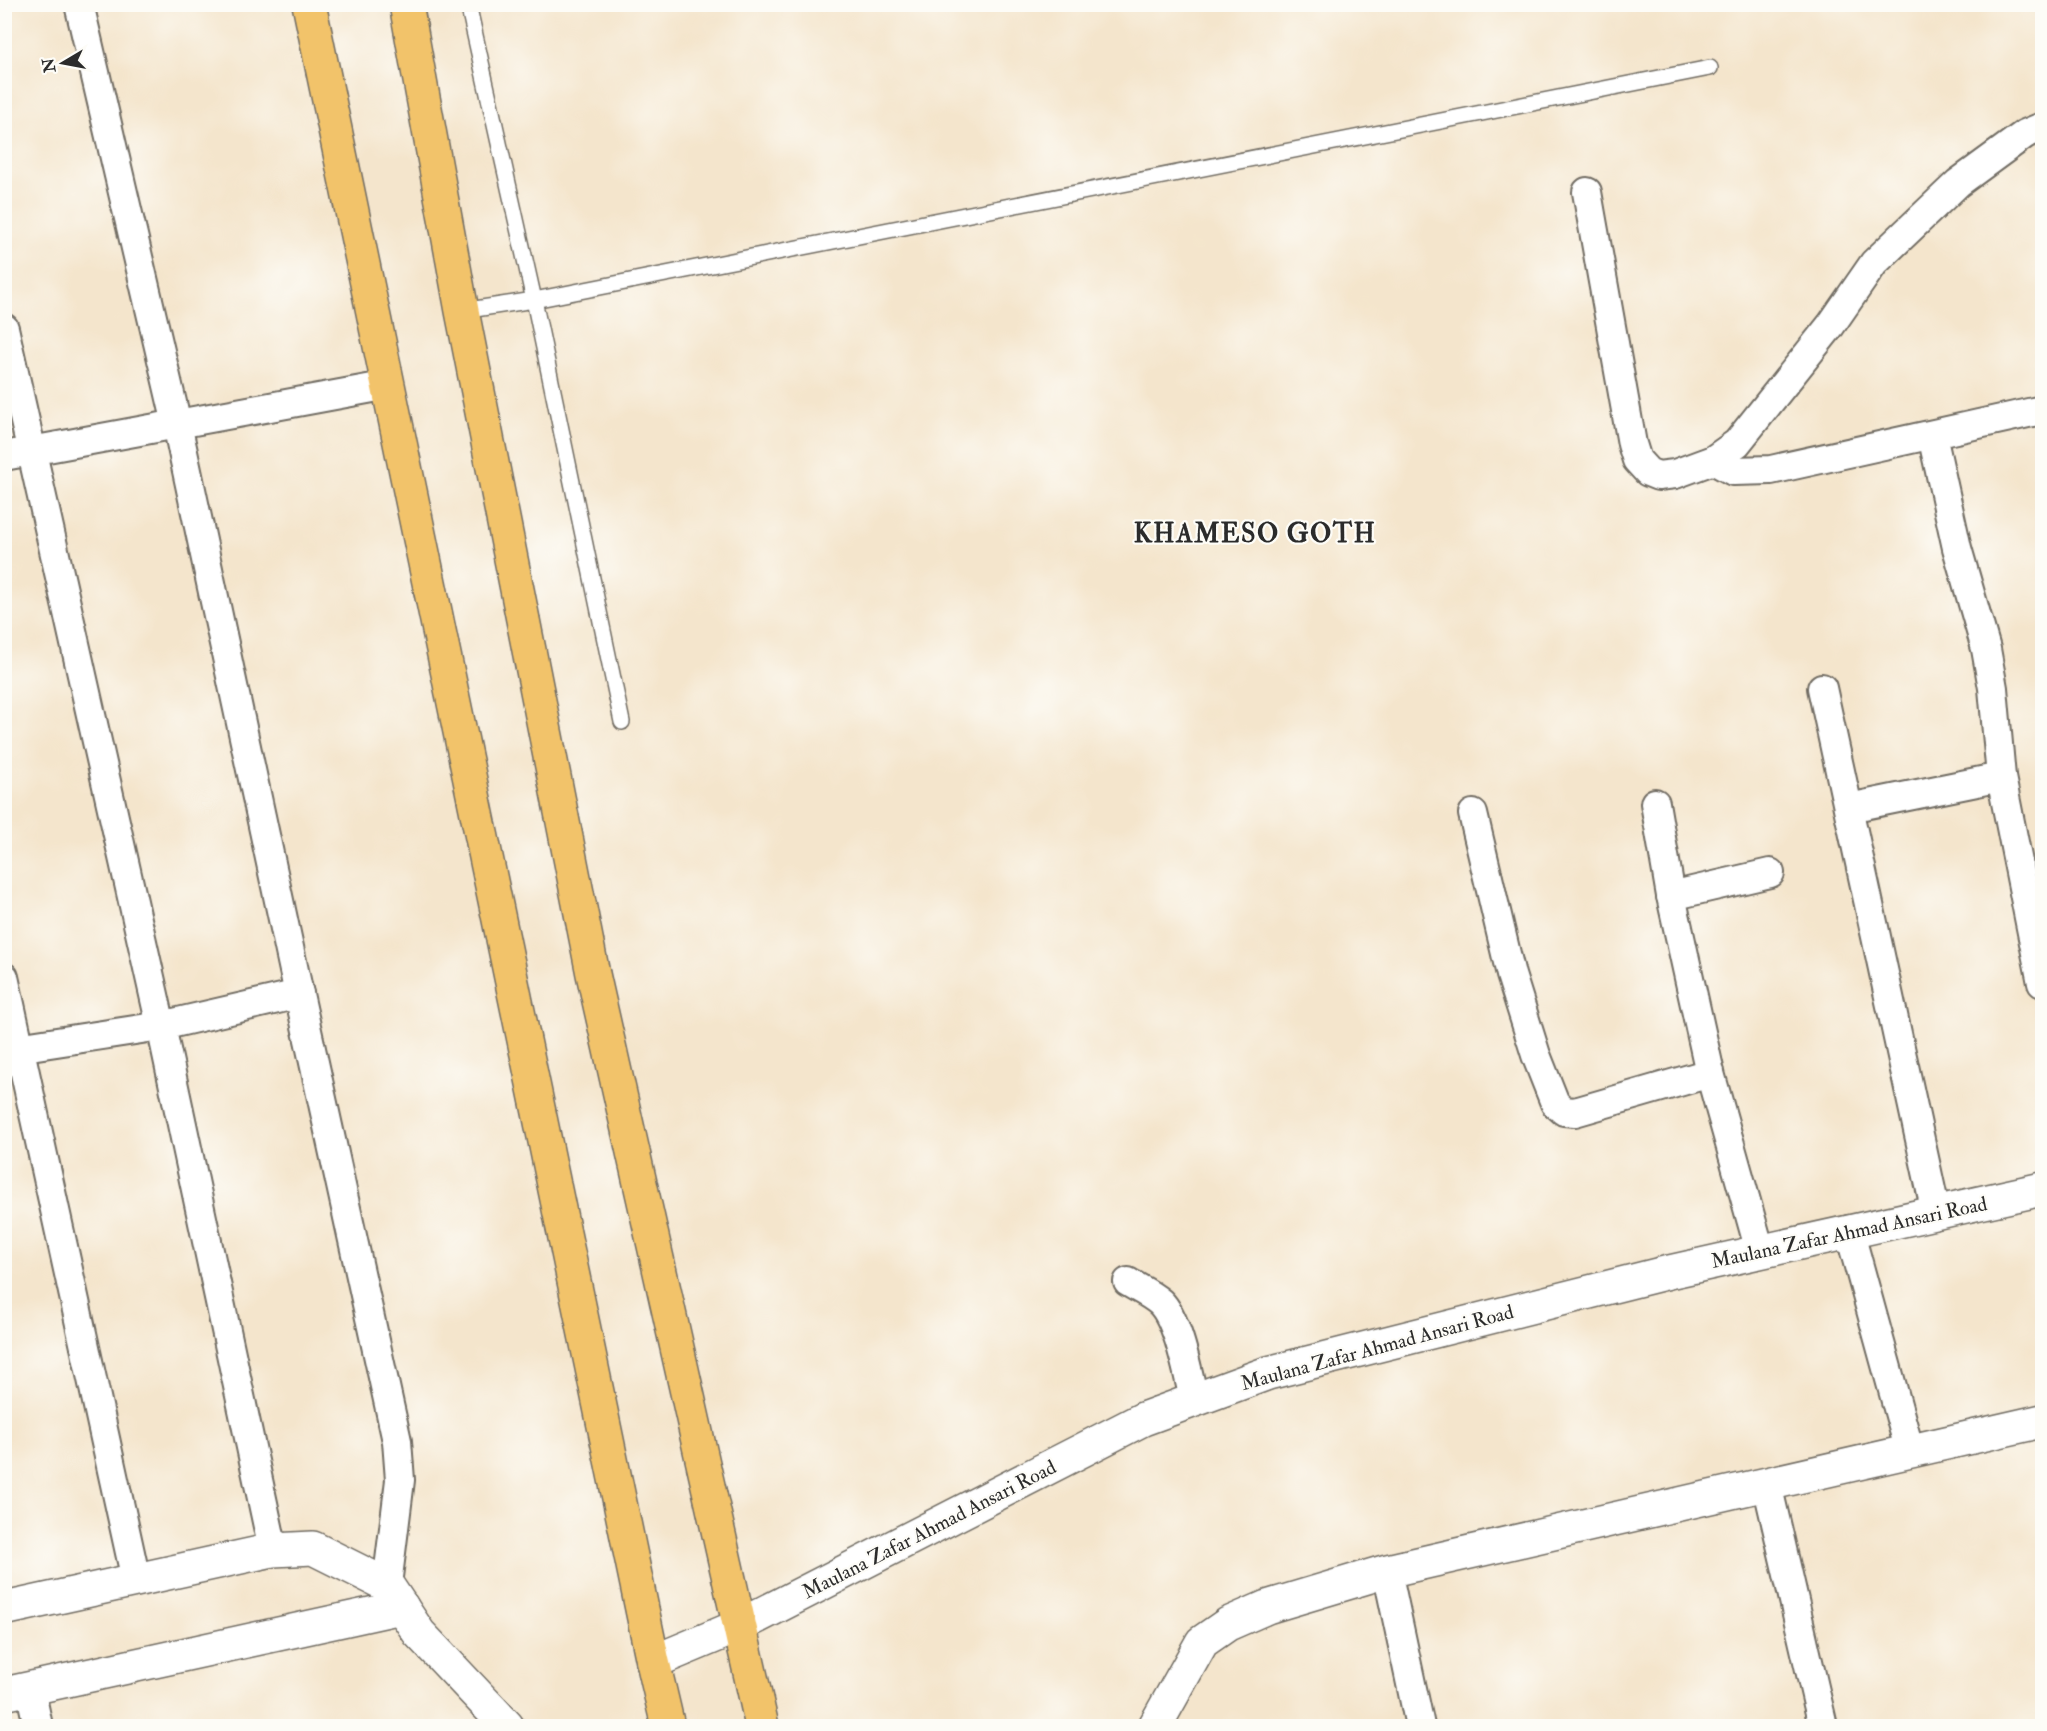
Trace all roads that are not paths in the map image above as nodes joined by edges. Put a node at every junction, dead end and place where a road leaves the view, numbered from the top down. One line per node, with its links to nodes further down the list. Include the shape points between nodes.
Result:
1 (79, 4): 13 (street)
2 (309, 4): 11 (main road)
3 (406, 4): 9 (main road)
4 (468, 4): 8 (lane)
5 (1710, 68): 8 (lane)
6 (2043, 127): 17 (street, via 2025,135 1958,183 1874,263 1772,401 1737,443)
7 (1587, 192): 17 (street, via 1637,460 1658,476)
8 (534, 300): 9 (lane); 19 (lane)
9 (462, 311): 46 (main road, via 593,974)
10 (4, 328): 15 (street)
11 (389, 385): 13 (street); 47 (main road)
12 (2043, 410): 14 (street)
13 (177, 424): 15 (street); 28 (street)
14 (1932, 435): 17 (street, via 1771,470 1733,471); 20 (street, via 1957,548 1988,659)
15 (33, 451): 16 (street); 29 (street)
16 (4, 456)
17 (1713, 460)
18 (1822, 688): 22 (street)
19 (622, 722)
20 (2001, 777): 22 (street); 27 (street)
21 (1655, 803): 25 (street)
22 (1849, 808): 33 (street)
23 (1473, 814): 31 (street, via 1511,975 1556,1103 1564,1111 1575,1112)
24 (1770, 873): 25 (street)
25 (1671, 896): 31 (street)
26 (4, 977): 30 (street)
27 (2043, 983)
28 (299, 994): 29 (street); 44 (street, via 397,1442 400,1480)
29 (161, 1026): 30 (street); 41 (street)
30 (12, 1049): 43 (street)
31 (1710, 1073): 35 (street)
32 (2043, 1189): 33 (street, Maulana Zafar Ahmad Ansari Road)
33 (1935, 1214): 34 (street, Maulana Zafar Ahmad Ansari Road)
34 (1849, 1230): 35 (street, Maulana Zafar Ahmad Ansari Road); 39 (street)
35 (1760, 1251): 37 (street, Maulana Zafar Ahmad Ansari Road, via 1280,1370)
36 (1128, 1282): 37 (street, via 1161,1303 1181,1348)
37 (1194, 1399): 46 (street, Maulana Zafar Ahmad Ansari Road, via 1143,1419)
38 (2043, 1421): 39 (street)
39 (1910, 1452): 40 (street)
40 (1767, 1484): 42 (street); 55 (street)
41 (273, 1550): 43 (street); 44 (street, via 313,1548)
42 (1387, 1572): 53 (street, via 1267,1607 1228,1624 1202,1642); 54 (street)
43 (136, 1580): 45 (street)
44 (394, 1596): 48 (street); 50 (street, via 419,1633)
45 (4, 1609)
46 (739, 1626): 47 (street, Maulana Zafar Ahmad Ansari Road); 52 (main road)
47 (653, 1662): 51 (main road)
48 (17, 1691): 49 (street)
49 (38, 1726)
50 (507, 1726)
51 (668, 1726)
52 (762, 1726)
53 (1155, 1726)
54 (1420, 1726)
55 (1823, 1726)

